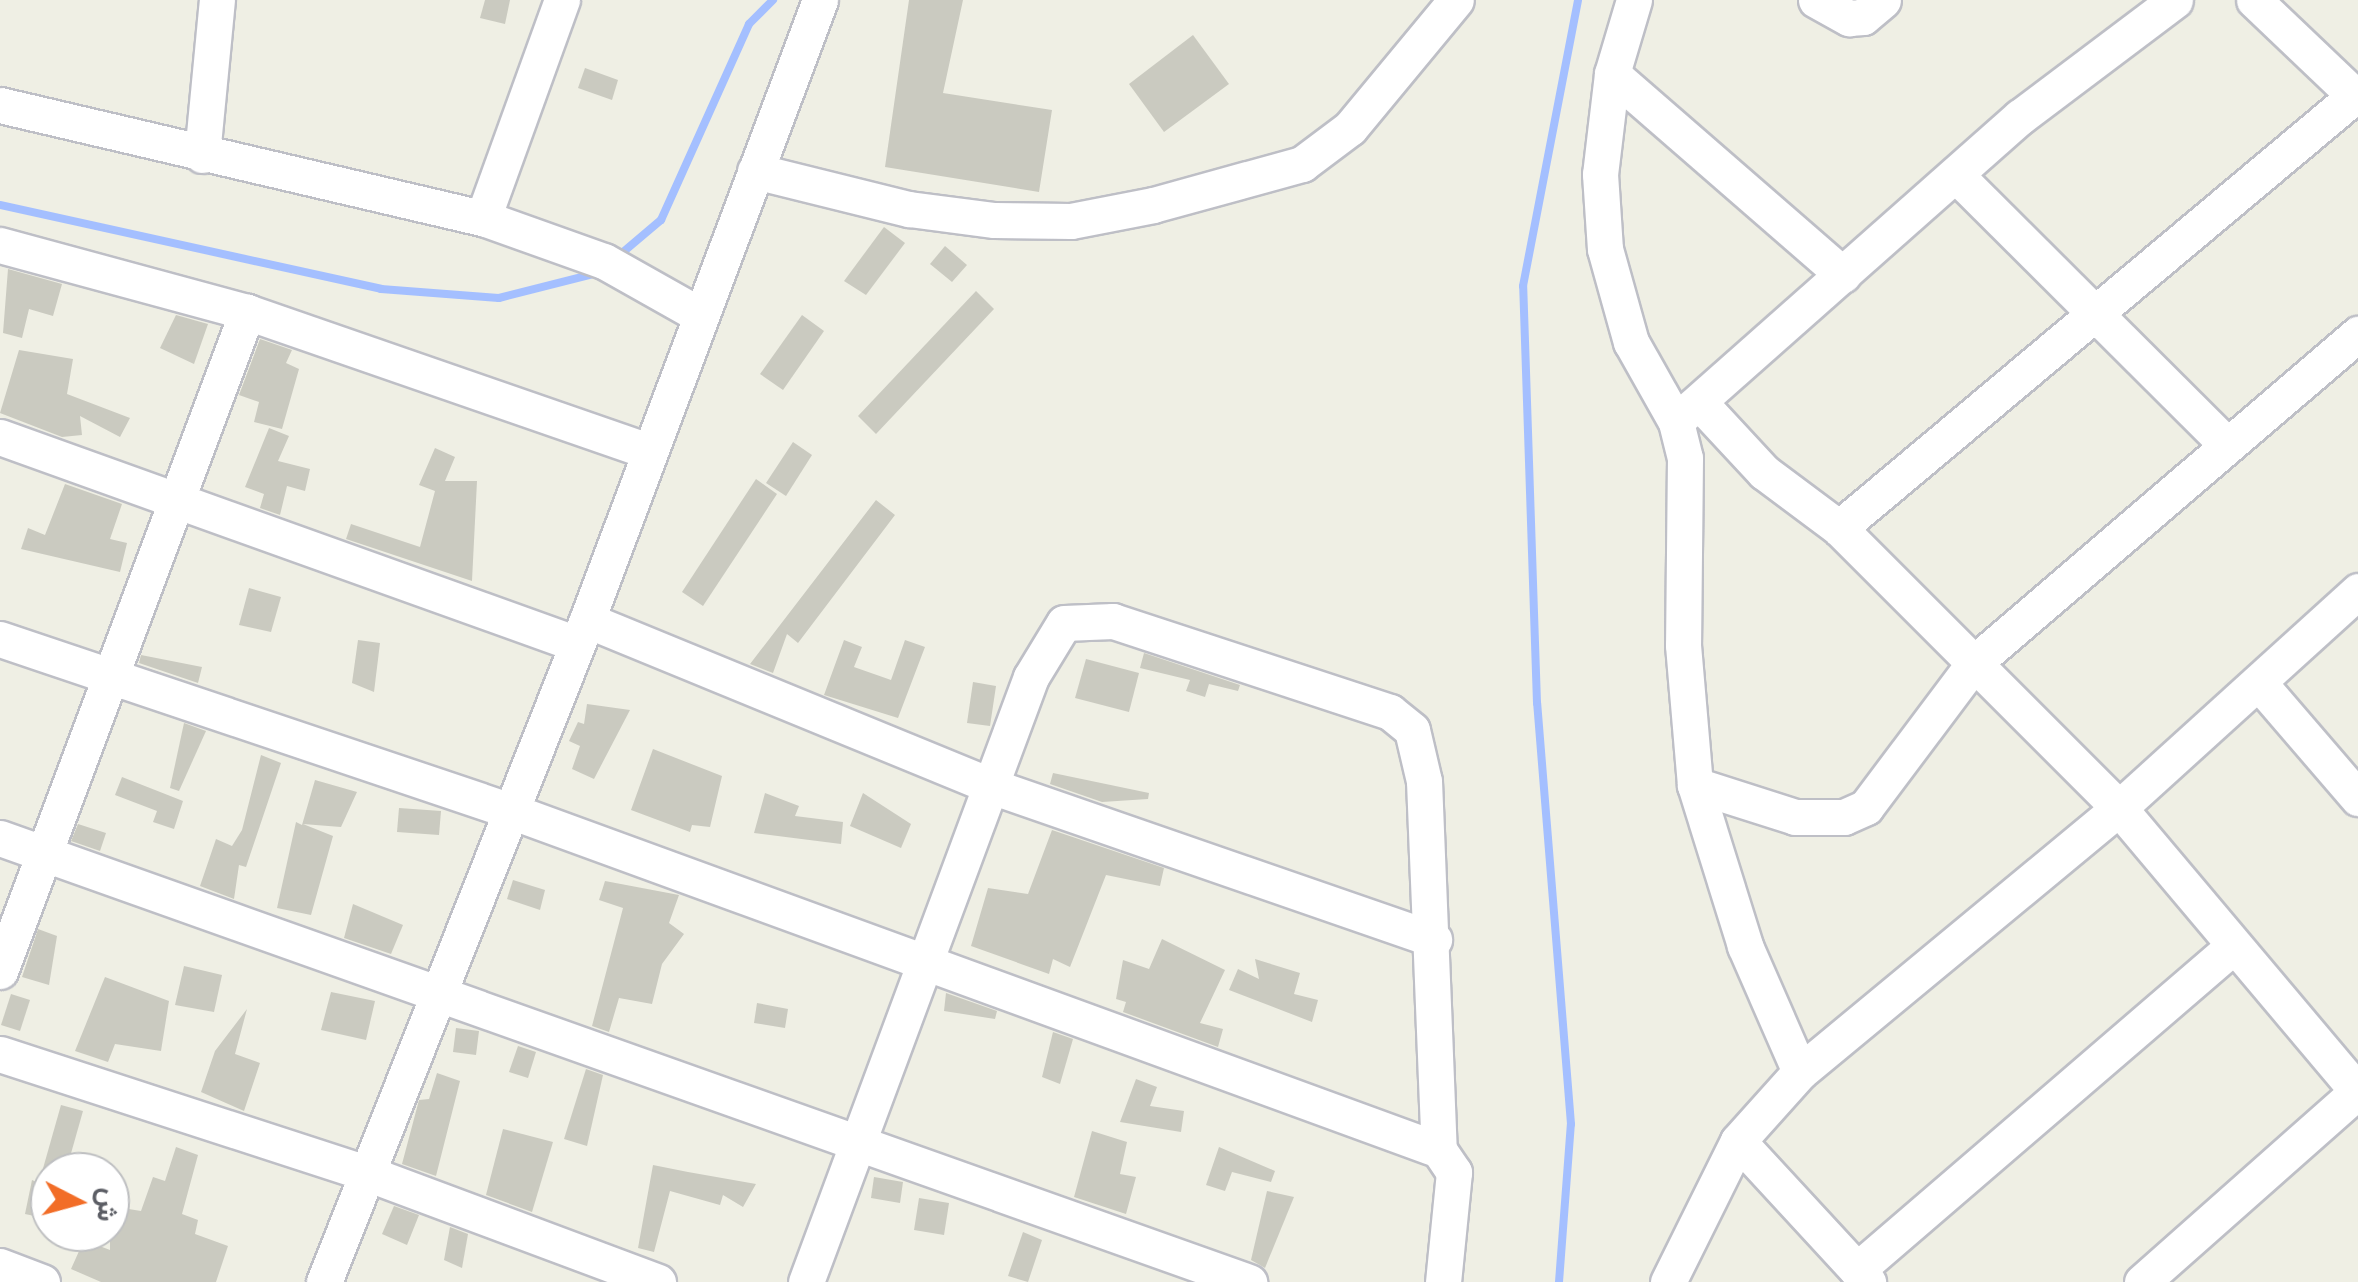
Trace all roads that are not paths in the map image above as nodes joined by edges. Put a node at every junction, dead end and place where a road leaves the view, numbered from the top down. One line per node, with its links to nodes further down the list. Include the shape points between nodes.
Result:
1 (217, 0): 13 (street)
2 (562, 0): 16 (street)
3 (1456, 0): 14 (street, via 1350,128 1302,164 1169,202 1071,221 994,220 909,209)
4 (1634, 0): 10 (street)
5 (1816, 0): 6 (street, via 1848,18 1863,17)
6 (1882, 0)
7 (2175, 0): 15 (street)
8 (2254, 0): 11 (street)
9 (818, 7): 14 (street)
10 (1612, 74): 18 (street); 23 (street, via 1600,174 1605,249 1631,342)
11 (2357, 96): 21 (street)
12 (0, 105): 13 (street)
13 (202, 155): 16 (street)
14 (755, 172): 20 (street)
15 (1956, 176): 18 (street); 21 (street)
16 (483, 218): 20 (street, via 604,261)
17 (0, 245): 19 (street)
18 (1843, 274): 23 (street)
19 (247, 312): 26 (street); 27 (street)
20 (698, 314): 26 (street)
21 (2094, 317): 25 (street); 28 (street)
22 (2358, 334): 25 (street)
23 (1688, 412): 28 (street); 35 (street, via 1683,645)
24 (0, 437): 27 (street)
25 (2227, 446): 32 (street)
26 (648, 451): 30 (street)
27 (175, 498): 30 (street); 33 (street)
28 (1839, 528): 32 (street)
29 (2358, 591): 34 (street)
30 (582, 632): 36 (street); 39 (street)
31 (0, 639): 33 (street)
32 (1974, 663): 35 (street, via 1866,807 1844,817 1795,817); 38 (street)
33 (110, 678): 39 (street); 41 (street)
34 (2259, 683): 37 (street); 38 (street)
35 (1694, 785): 48 (street, via 1745,946)
36 (991, 786): 42 (street); 42 (street, via 1048,639 1064,623 1113,621 1390,712 1412,730 1424,781); 44 (street)
37 (2358, 798)
38 (2118, 808): 43 (street); 48 (street)
39 (508, 810): 44 (street); 46 (street)
40 (0, 838): 41 (street)
41 (45, 855): 45 (street); 46 (street)
42 (1434, 939): 52 (street)
43 (2233, 947): 49 (street); 55 (street)
44 (923, 961): 51 (street); 52 (street)
45 (0, 971)
46 (437, 993): 51 (street); 53 (street)
47 (0, 1054): 53 (street)
48 (1800, 1072): 50 (street)
49 (2358, 1091): 63 (street)
50 (1738, 1140): 55 (street); 62 (street)
51 (855, 1147): 59 (street); 60 (street)
52 (1439, 1150): 61 (street, via 1454,1172)
53 (364, 1172): 57 (street); 58 (street)
54 (0, 1266): 56 (street)
55 (1862, 1276)
56 (42, 1282)
57 (324, 1282)
58 (658, 1282)
59 (806, 1282)
60 (1249, 1282)
61 (1443, 1282)
62 (1668, 1282)
63 (2142, 1282)

